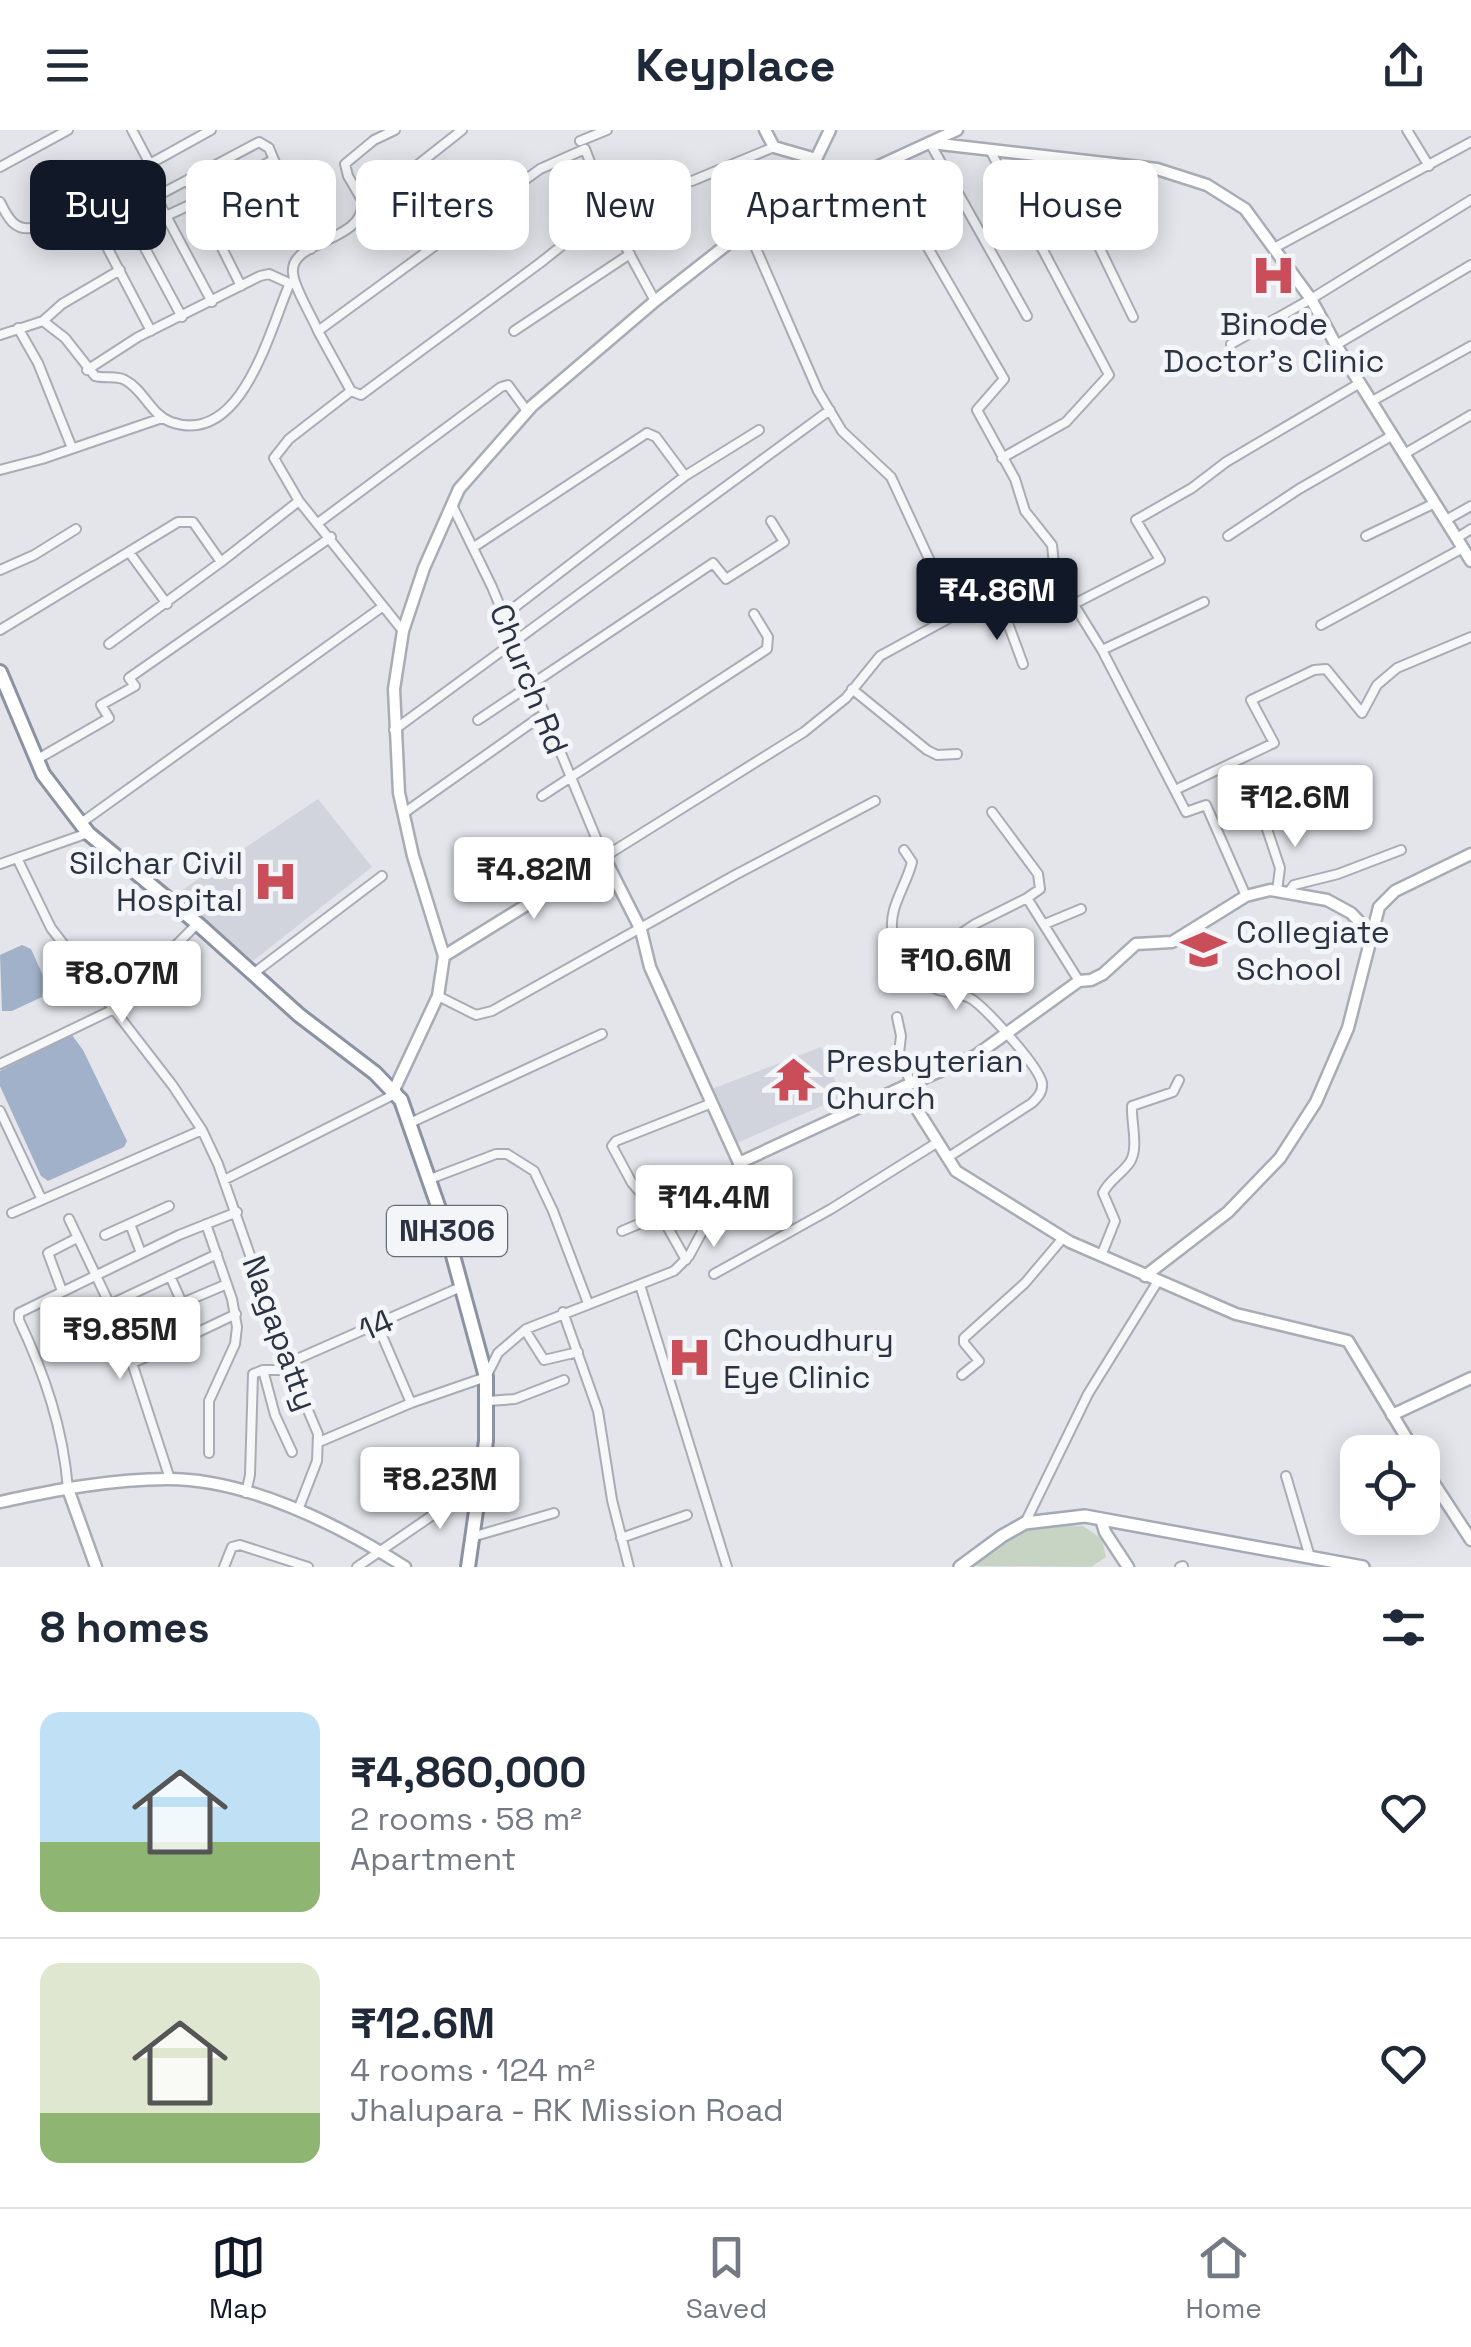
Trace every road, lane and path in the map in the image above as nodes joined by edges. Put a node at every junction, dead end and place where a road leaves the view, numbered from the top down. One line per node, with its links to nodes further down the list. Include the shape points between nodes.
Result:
1 (68, 130): 27 (street)
2 (132, 130): 19 (street)
3 (211, 130): 20 (street)
4 (395, 130): 29 (street, via 345,164)
5 (462, 130): 23 (street)
6 (574, 130): 14 (street)
7 (607, 130): 14 (street)
8 (765, 130): 15 (main road)
9 (830, 130): 18 (main road)
10 (1406, 130): 26 (street)
11 (953, 131): 13 (main road)
12 (1471, 142): 26 (street)
13 (930, 143): 16 (main road); 25 (main road); 55 (street)
14 (582, 145): 24 (street); 62 (street, via 540,168)
15 (774, 148): 18 (main road); 28 (street)
16 (990, 150): 17 (main road); 79 (street, via 1109,375 1066,422)
17 (1049, 156): 37 (main road, via 1157,169 1206,185 1244,208); 57 (street, via 1059,164)
18 (816, 159)
19 (148, 160)
20 (157, 160)
21 (225, 160): 22 (street, via 259,142)
22 (274, 160)
23 (424, 160)
24 (588, 160)
25 (891, 160)
26 (1429, 166): 37 (street)
27 (0, 167)
28 (692, 181)
29 (356, 191)
30 (1471, 200): 52 (street)
31 (0, 202): 35 (street, via 13,224)
32 (186, 206): 33 (street)
33 (166, 216): 54 (street)
34 (356, 220): 36 (street)
35 (30, 228)
36 (336, 236)
37 (1274, 248): 52 (main road)
38 (109, 250): 49 (street)
39 (146, 250): 56 (street)
40 (222, 250): 51 (street)
41 (304, 250): 50 (street, via 296,256)
42 (556, 250): 69 (street, via 366,393)
43 (628, 250): 47 (street)
44 (720, 250): 53 (main road)
45 (757, 250): 71 (street)
46 (929, 250): 79 (street, via 1004,379 977,410)
47 (630, 254): 53 (street); 61 (street)
48 (1471, 265): 65 (street)
49 (120, 270): 58 (street); 60 (street)
50 (290, 283): 51 (street, via 274,275); 62 (street); 74 (street, via 230,410 202,424)
51 (241, 286): 54 (street)
52 (1311, 299): 64 (street); 65 (main road)
53 (656, 301): 72 (main road)
54 (212, 302): 56 (street)
55 (1028, 316)
56 (182, 317): 60 (street)
57 (1134, 318)
58 (43, 321): 59 (street); 67 (street)
59 (18, 328): 63 (street); 77 (street)
60 (151, 331): 67 (street)
61 (514, 331)
62 (318, 332): 69 (street)
63 (0, 335)
64 (1231, 344)
65 (1336, 345): 68 (main road)
66 (1471, 346): 70 (street)
67 (90, 368): 74 (street, via 100,378 123,378)
68 (1360, 383): 70 (main road); 103 (street, via 1136,520 1160,560)
69 (351, 391): 82 (street, via 274,454)
70 (1374, 400): 76 (main road)
71 (830, 410): 107 (street, via 854,444 891,477); 113 (street)
72 (528, 411): 83 (main road); 88 (street, via 514,389 501,387)
73 (1471, 415): 78 (street)
74 (162, 418): 77 (street)
75 (759, 430): 81 (street)
76 (1393, 435): 78 (main road); 91 (street)
77 (72, 448): 80 (street)
78 (1406, 454): 84 (main road)
79 (1002, 458): 100 (street, via 1025,511 1052,545)
80 (0, 470)
81 (685, 476): 95 (street, via 646,433); 108 (street)
82 (299, 501): 88 (street); 98 (street)
83 (451, 503): 95 (street, Church Rd); 111 (main road)
84 (1435, 503): 86 (main road); 92 (street)
85 (1471, 506): 86 (street)
86 (1446, 520): 94 (main road)
87 (771, 521): 118 (street, via 784,542 726,579 714,563)
88 (318, 523): 93 (street)
89 (76, 529): 99 (street)
90 (1471, 529): 94 (street)
91 (1228, 536)
92 (1366, 536)
93 (331, 538): 104 (street); 124 (street, via 128,678 135,686 101,705 109,718)
94 (1460, 543): 97 (main road); 109 (street)
95 (474, 548): 108 (street, Church Rd)
96 (129, 552): 98 (street, via 190,520); 102 (street); 110 (street)
97 (1471, 561)
98 (221, 562): 102 (street)
99 (0, 570)
100 (1054, 574): 103 (street); 105 (street)
101 (1204, 602): 115 (street)
102 (166, 604): 114 (street)
103 (1074, 604): 115 (street)
104 (382, 607): 111 (street); 132 (street)
105 (1003, 610): 107 (street, via 989,600); 116 (street)
106 (754, 614): 125 (street, via 767,648)
107 (955, 615): 119 (street, via 880,656)
108 (502, 617): 113 (street, Church Rd)
109 (1320, 625)
110 (0, 630)
111 (403, 631): 122 (main road)
112 (1471, 638): 126 (street, via 1397,668 1362,713 1326,669 1252,700 1274,743)
113 (512, 641): 118 (street, Church Rd); 122 (street)
114 (109, 644)
115 (1102, 650): 126 (street)
116 (1023, 664)
117 (0, 672): 124 (highway, NH306)
118 (531, 686): 120 (street, Church Rd); 121 (street)
119 (852, 689): 123 (street, via 927,750); 137 (street, via 804,732)
120 (544, 714): 125 (street, Church Rd); 130 (street)
121 (478, 720)
122 (394, 730): 130 (main road)
123 (957, 754)
124 (36, 760): 132 (highway, NH306)
125 (570, 778): 127 (street); 137 (street, Church Rd)
126 (1175, 790): 141 (street, via 1186,812 1206,804)
127 (542, 796)
128 (876, 801): 146 (street)
129 (992, 812): 142 (street, via 1042,882)
130 (404, 813): 148 (main road)
131 (1262, 814): 140 (street)
132 (84, 829): 136 (street); 144 (highway, NH306)
133 (904, 850): 149 (street, via 912,862 891,918 894,940)
134 (1401, 850): 140 (street)
135 (1471, 854): 147 (main road, via 1395,890 1379,907)
136 (17, 858): 138 (street); 153 (street, Nagapatty, via 51,928)
137 (604, 858): 146 (main road); 148 (main road)
138 (0, 864)
139 (382, 876): 150 (street)
140 (1282, 892): 141 (main road); 147 (main road, via 1326,900)
141 (1246, 896): 151 (main road, via 1186,936 1136,944 1103,974)
142 (1027, 898): 145 (street); 149 (street)
143 (1081, 909): 145 (street)
144 (198, 924): 150 (highway, NH306); 153 (street)
145 (1045, 924): 151 (street)
146 (641, 930): 152 (street, via 481,1016); 161 (main road, via 650,967)
147 (1372, 935): 191 (main road, via 1348,1028 1316,1102 1280,1158 1228,1212)
148 (444, 956): 152 (main road)
149 (912, 968): 156 (street, via 935,988 970,997)
150 (254, 973): 160 (highway, NH306)
151 (1079, 981): 156 (main road)
152 (438, 996): 160 (main road)
153 (112, 1010): 157 (street); 164 (street, Nagapatty)
154 (897, 1017): 159 (street)
155 (602, 1034): 163 (street)
156 (1005, 1035): 159 (main road); 168 (street, via 1034,1068 1042,1090)
157 (0, 1064)
158 (1180, 1080): 186 (street, via 1173,1092 1132,1106 1134,1152 1103,1194 1114,1222)
159 (907, 1086): 167 (main road); 169 (main road)
160 (395, 1091): 163 (highway, NH306); 171 (street)
161 (712, 1104): 169 (main road); 176 (street, via 613,1143 632,1183)
162 (0, 1111): 165 (street)
163 (410, 1123): 170 (highway, NH306)
164 (202, 1130): 171 (street, Nagapatty); 172 (street)
165 (11, 1134): 166 (street); 172 (street)
166 (0, 1139)
167 (938, 1142): 168 (main road); 188 (street)
168 (948, 1158): 183 (main road, via 956,1172)
169 (739, 1163): 187 (street)
170 (430, 1179): 195 (highway, NH306); 197 (street, via 496,1154 530,1166)
171 (224, 1180): 174 (street, Nagapatty)
172 (42, 1200): 175 (street)
173 (170, 1206): 178 (street)
174 (236, 1212): 179 (street); 207 (street, Nagapatty)
175 (12, 1213)
176 (660, 1214): 180 (street); 187 (street)
177 (70, 1219): 182 (street)
178 (130, 1224): 181 (street); 184 (street)
179 (206, 1224): 184 (street); 185 (street)
180 (622, 1231)
181 (106, 1236)
182 (77, 1238): 189 (street); 196 (street, via 48,1253)
183 (1063, 1238): 186 (main road); 209 (street, via 964,1338 979,1361)
184 (141, 1253): 189 (street)
185 (216, 1254): 190 (street); 193 (street)
186 (1102, 1256): 191 (main road)
187 (686, 1260): 194 (street)
188 (714, 1274)
189 (94, 1275): 196 (street); 199 (street)
190 (170, 1276): 198 (street); 199 (street)
191 (1145, 1276): 192 (main road)
192 (1158, 1282): 215 (main road, via 1236,1314 1348,1341); 231 (street, via 1088,1394)
193 (227, 1284): 198 (street); 201 (street)
194 (640, 1285): 197 (street); 245 (street)
195 (464, 1286): 203 (street, 14); 210 (highway, NH306)
196 (62, 1291): 223 (street, via 18,1316 58,1420)
197 (588, 1302): 200 (street)
198 (182, 1303): 202 (street)
199 (110, 1305): 206 (street)
200 (563, 1312): 204 (street); 205 (street)
201 (236, 1314): 206 (street); 219 (street, via 235,1344 209,1401)
202 (147, 1318)
203 (377, 1324): 207 (street, 14); 214 (street)
204 (524, 1330): 205 (street, via 544,1360); 210 (street, via 498,1353)
205 (578, 1352): 233 (street, via 600,1418)
206 (133, 1363): 221 (street)
207 (290, 1366): 208 (street); 217 (street, Nagapatty)
208 (263, 1370): 218 (street); 225 (street, via 252,1379)
209 (962, 1374)
210 (486, 1377): 213 (highway, NH306); 214 (street)
211 (1471, 1378): 215 (main road)
212 (564, 1380): 213 (street)
213 (488, 1401): 222 (highway, NH306)
214 (411, 1403): 217 (street)
215 (1392, 1415): 216 (main road)
216 (1404, 1435)
217 (320, 1442): 227 (street, Nagapatty)
218 (292, 1452)
219 (209, 1453)
220 (1286, 1476): 236 (street)
221 (170, 1479): 223 (main road); 225 (main road)
222 (481, 1482): 232 (highway, NH306); 235 (street)
223 (68, 1489): 226 (main road); 238 (main road)
224 (1440, 1492): 234 (main road)
225 (246, 1493): 227 (main road)
226 (0, 1502)
227 (298, 1510): 235 (main road)
228 (554, 1513): 232 (street)
229 (687, 1514): 233 (street)
230 (1101, 1518): 231 (main road); 237 (main road); 247 (main road)
231 (1025, 1523): 246 (main road)
232 (472, 1537): 243 (highway, NH306)
233 (622, 1538): 244 (street)
234 (1471, 1540)
235 (380, 1551): 241 (street); 242 (main road)
236 (1310, 1557): 237 (main road); 248 (main road)
237 (1296, 1561)
238 (96, 1567)
239 (224, 1567): 240 (street, via 236,1544)
240 (308, 1567)
241 (358, 1567)
242 (405, 1567)
243 (468, 1567)
244 (629, 1567)
245 (727, 1567)
246 (960, 1567)
247 (1128, 1567)
248 (1363, 1567)

